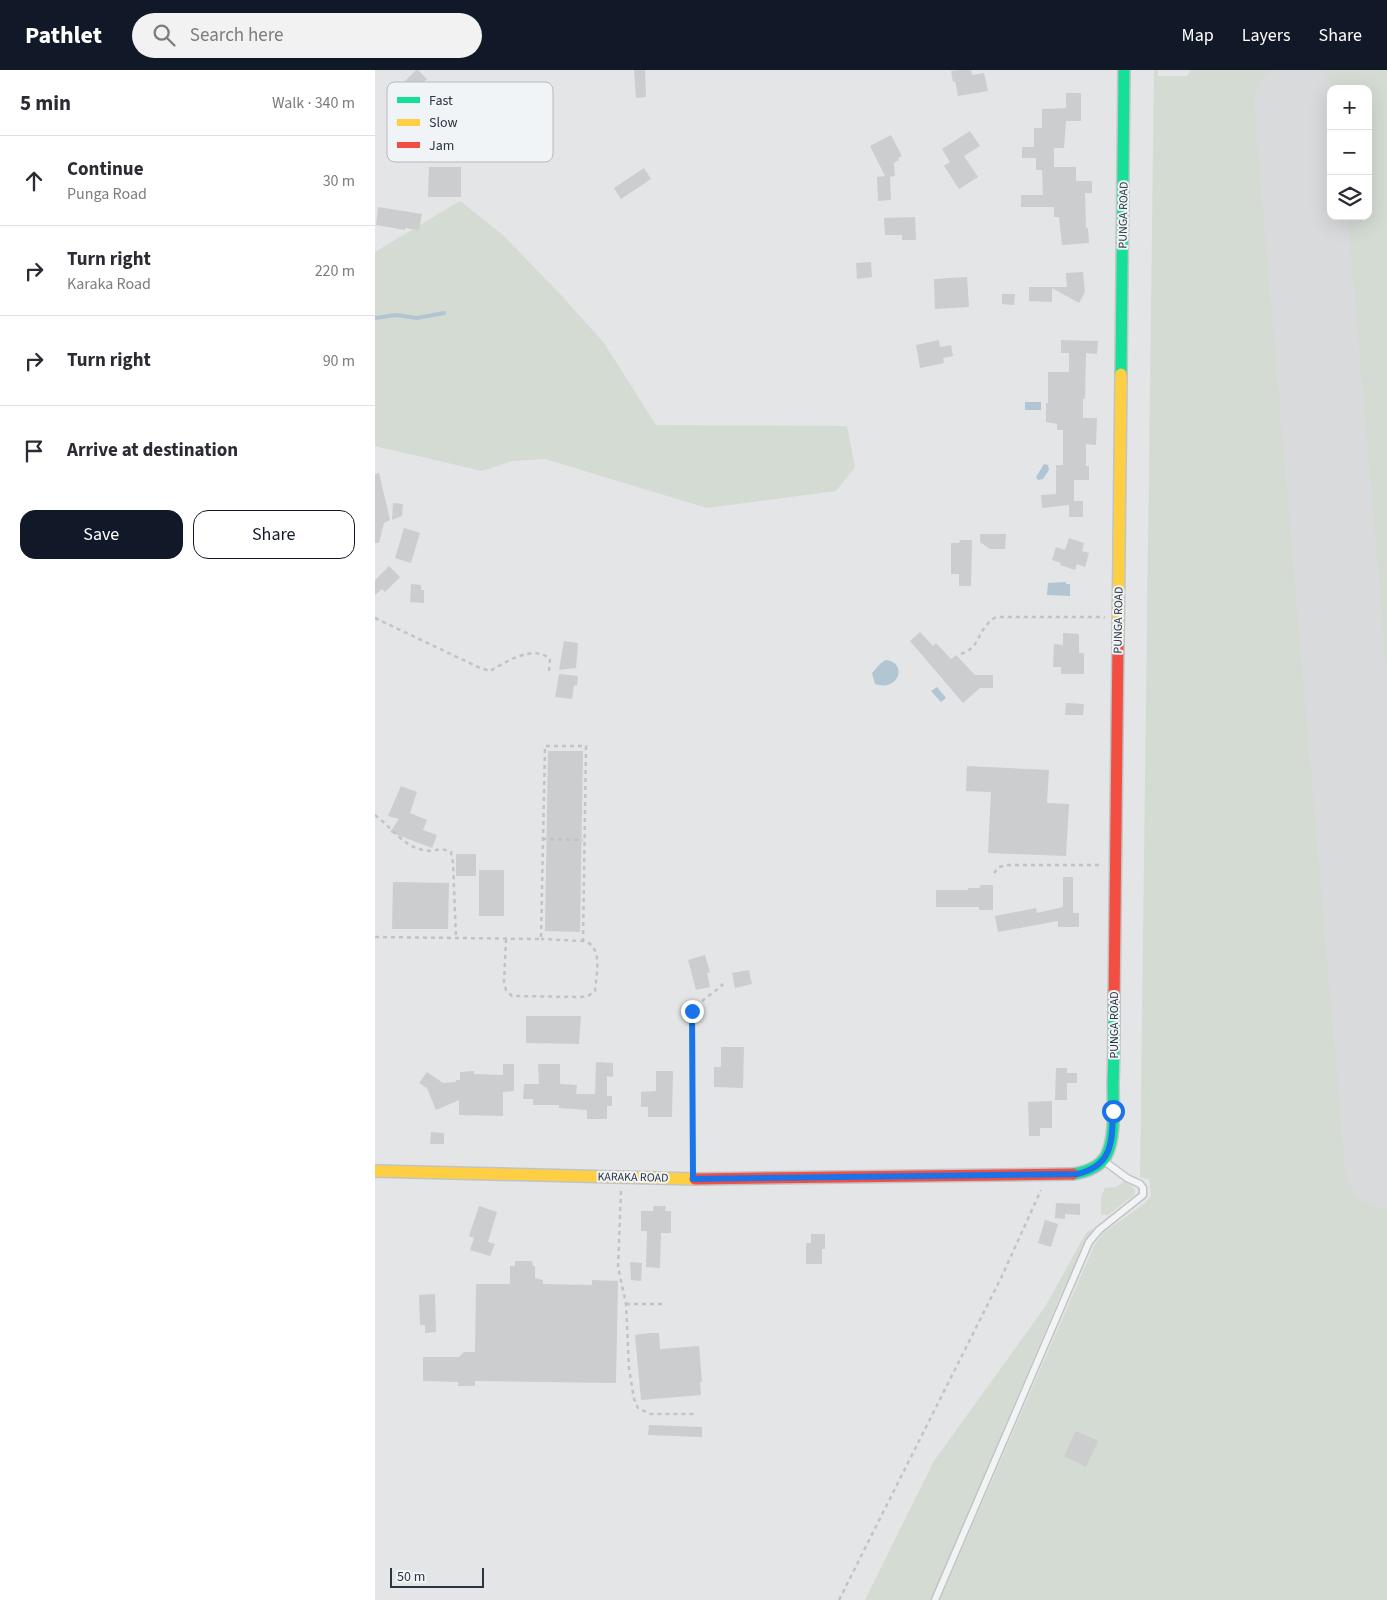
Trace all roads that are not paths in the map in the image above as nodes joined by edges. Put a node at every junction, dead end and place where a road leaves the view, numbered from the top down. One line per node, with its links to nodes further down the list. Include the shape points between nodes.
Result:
1 (1124, 70): 2 (street, PUNGA ROAD, via 1113,1130 1111,1144)
2 (1101, 1163): 3 (street, KARAKA ROAD, via 1086,1172 1048,1176 693,1179); 4 (lane, via 1140,1184 1143,1195 1089,1242)
3 (375, 1171)
4 (935, 1600)

